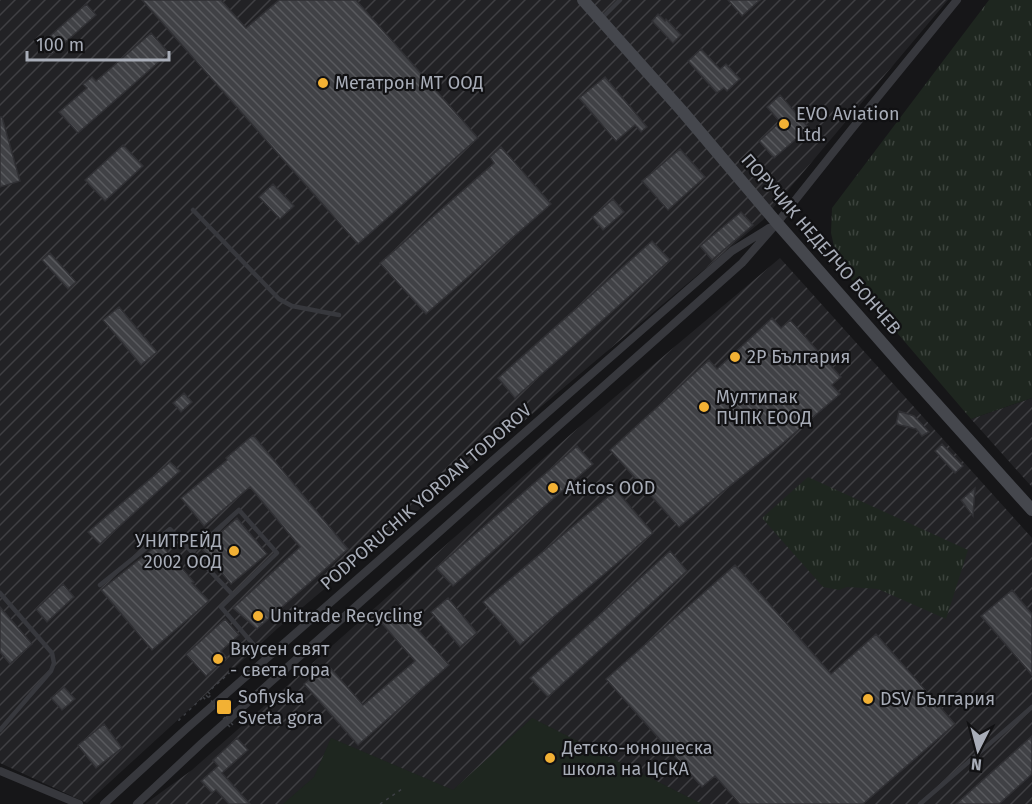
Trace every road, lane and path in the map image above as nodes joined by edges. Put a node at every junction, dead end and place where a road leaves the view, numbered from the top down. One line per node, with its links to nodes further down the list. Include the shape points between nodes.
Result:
1 (583, 0): 4 (street, ПОРУЧИК НЕДЕЛЧО БОНЧЕВ)
2 (620, 0): 4 (lane)
3 (957, 0): 6 (street, PODPORUCHIK YORDAN TODOROV)
4 (601, 19): 6 (street, ПОРУЧИК НЕДЕЛЧО БОНЧЕВ)
5 (193, 210): 7 (lane, via 279,299 292,306)
6 (777, 223): 8 (street, ПОРУЧИК НЕДЕЛЧО БОНЧЕВ); 13 (street, PODPORUCHIK YORDAN TODOROV, via 732,251); 18 (street, PODPORUCHIK YORDAN TODOROV, via 742,263)
7 (339, 315)
8 (1032, 510)
9 (192, 552): 10 (lane, via 170,529); 12 (lane); 12 (lane, via 239,510 276,553)
10 (100, 585)
11 (0, 593): 19 (lane, via 52,653 54,663 51,672)
12 (233, 595): 13 (lane, via 221,607)
13 (266, 659): 15 (street, PODPORUCHIK YORDAN TODOROV)
14 (235, 668): 15 (path, bridge, via 208,692)
15 (213, 704): 17 (path, bridge, via 204,696); 18 (path); 23 (street, PODPORUCHIK YORDAN TODOROV)
16 (1032, 707): 26 (lane)
17 (178, 720)
18 (229, 721): 24 (street, PODPORUCHIK YORDAN TODOROV)
19 (0, 730)
20 (0, 771): 22 (street)
21 (402, 789): 25 (path)
22 (79, 804)
23 (104, 804)
24 (137, 804)
25 (380, 804)
26 (920, 804)

